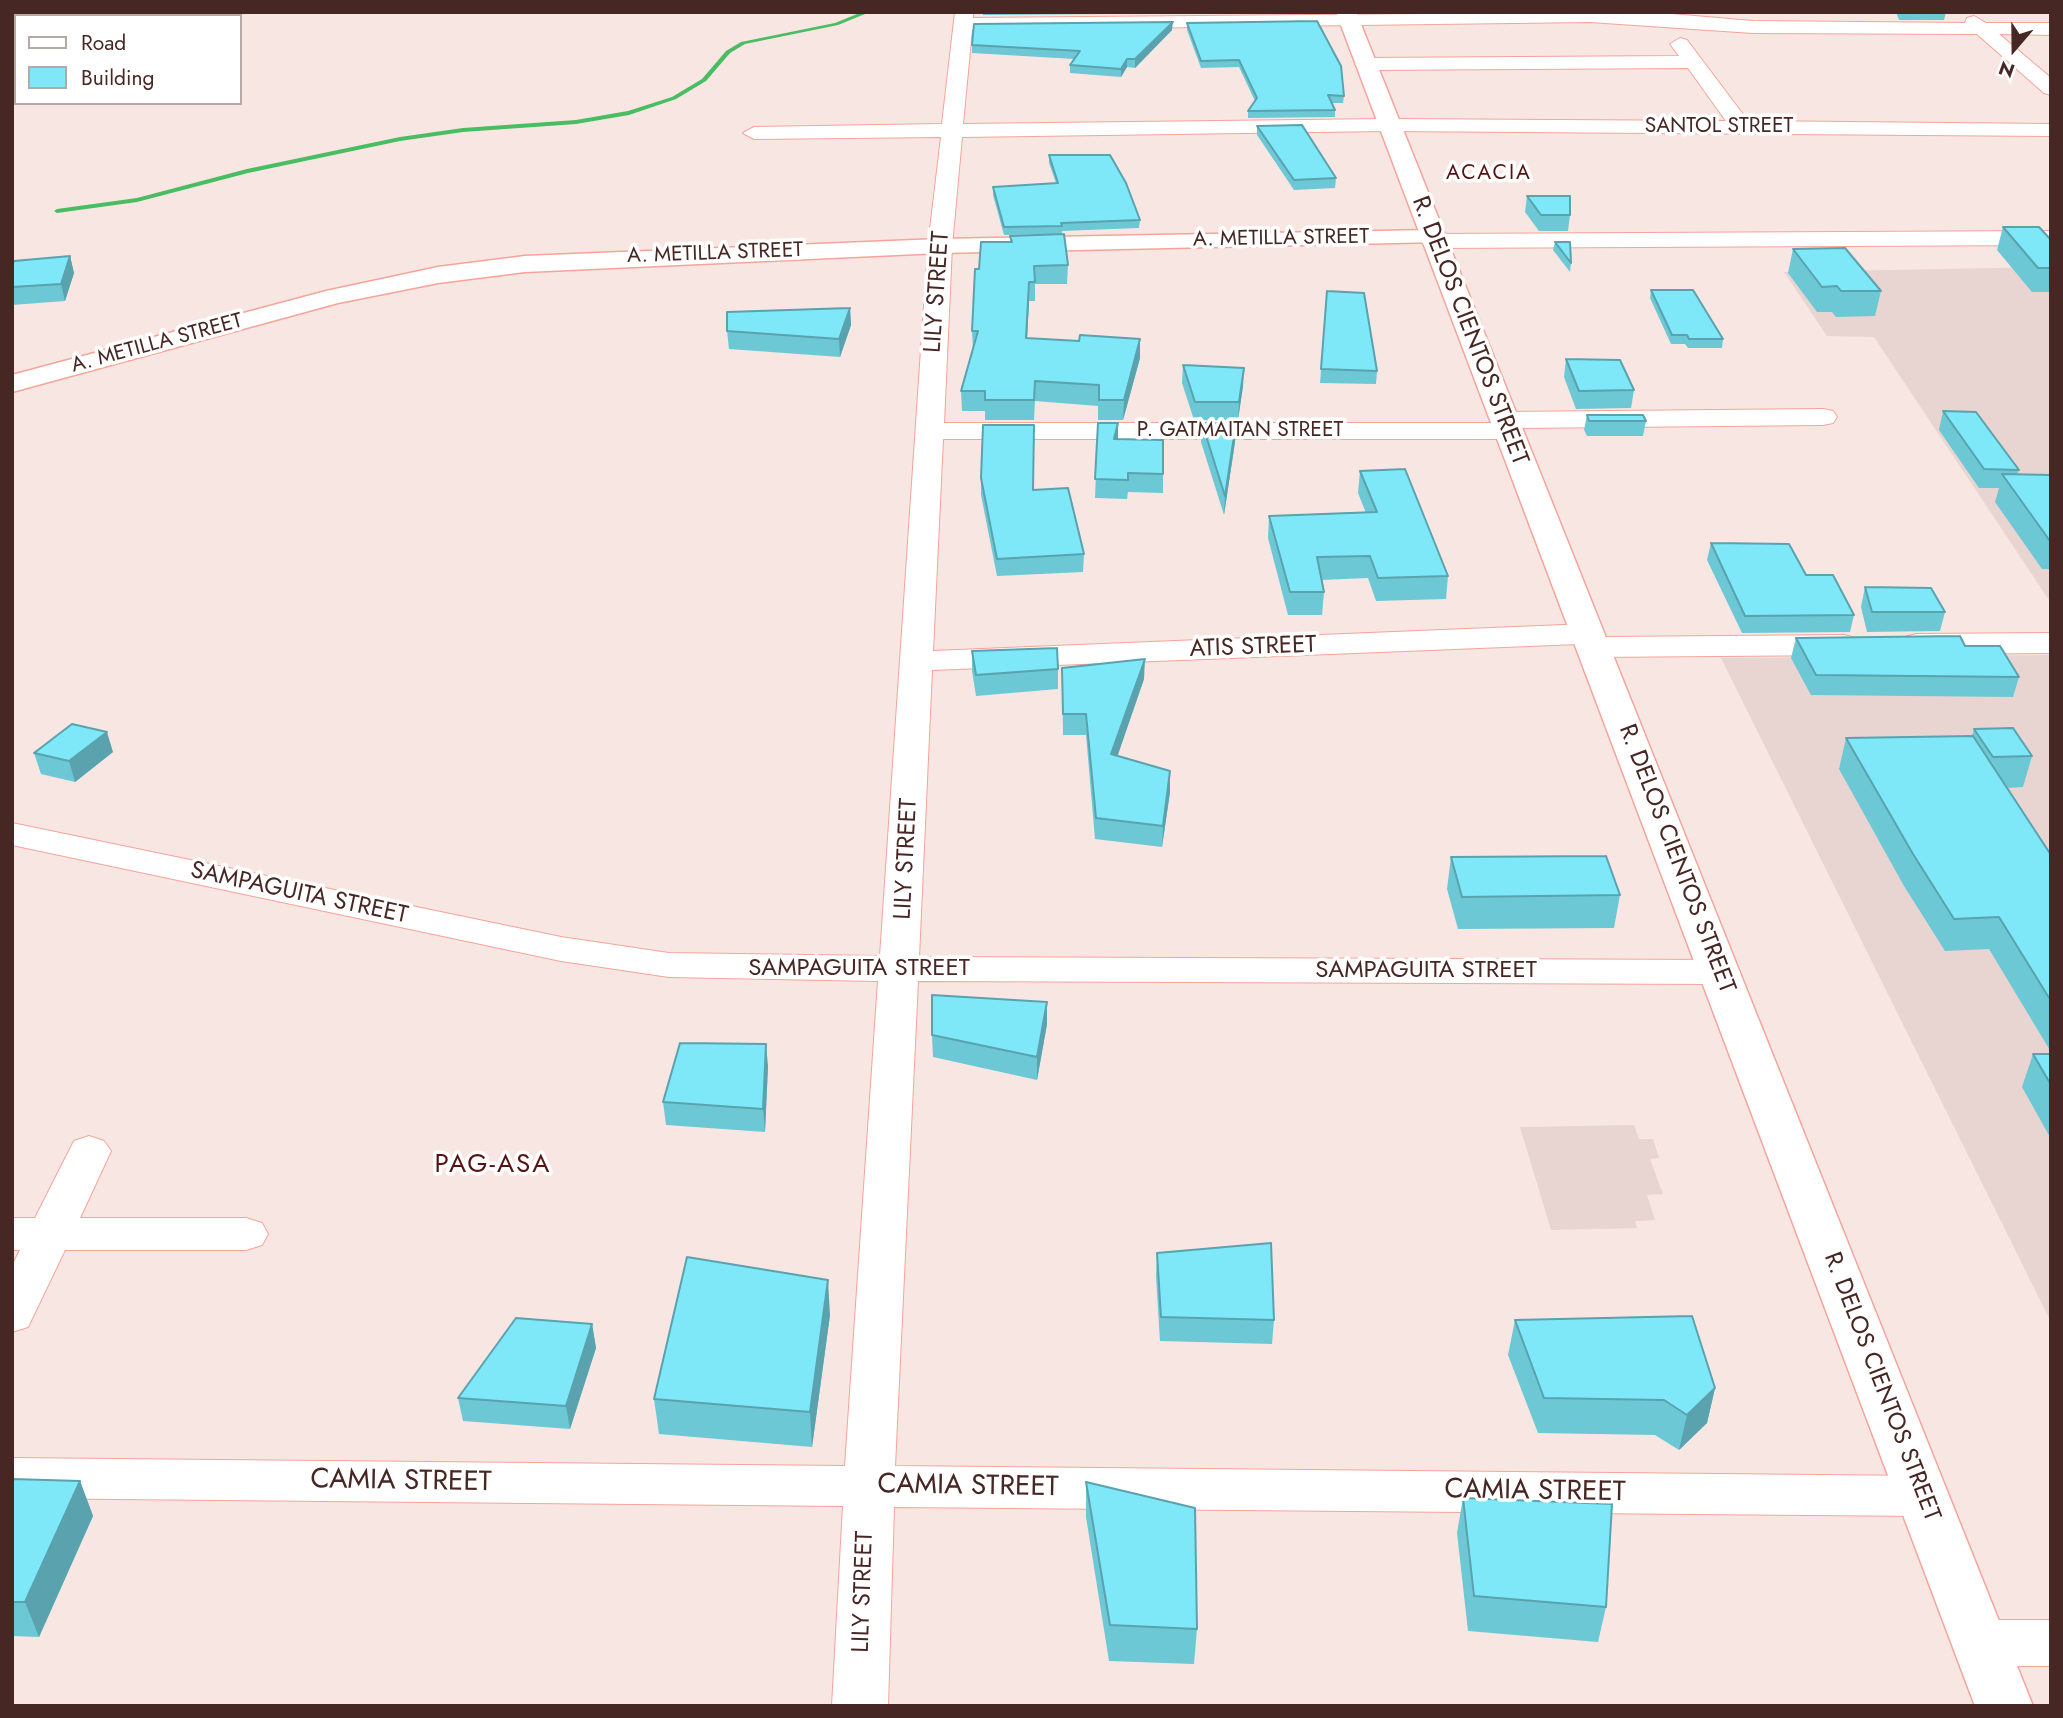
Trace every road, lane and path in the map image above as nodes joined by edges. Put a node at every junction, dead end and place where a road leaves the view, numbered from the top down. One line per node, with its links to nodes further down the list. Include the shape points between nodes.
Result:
1 (1963, 12): 5 (street)
2 (1347, 15): 3 (street); 4 (street); 8 (main road, R. DELOS CIENTOS STREET)
3 (1659, 15): 5 (street, via 1753,27); 7 (street)
4 (964, 18): 13 (street, LILY STREET)
5 (1981, 28): 6 (street); 9 (street)
6 (2051, 29)
7 (1694, 62): 8 (street); 11 (street)
8 (1364, 64): 10 (main road, R. DELOS CIENTOS STREET)
9 (2051, 89)
10 (1387, 125): 11 (street, SANTOL STREET); 13 (street, SANTOL STREET); 16 (main road, R. DELOS CIENTOS STREET)
11 (1742, 128): 12 (street, SANTOL STREET)
12 (2051, 130)
13 (953, 131): 14 (street, SANTOL STREET); 17 (street, LILY STREET)
14 (754, 133)
15 (2051, 238): 16 (street)
16 (1432, 239): 17 (main road, A. METILLA STREET); 20 (main road, R. DELOS CIENTOS STREET)
17 (940, 246): 18 (main road, A. METILLA STREET, via 575,260 438,275 322,300); 21 (street, LILY STREET)
18 (12, 384)
19 (1823, 417): 20 (street, P. GATMAITAN STREET)
20 (1506, 425): 21 (street, P. GATMAITAN STREET); 22 (main road, R. DELOS CIENTOS STREET)
21 (930, 431): 24 (street, LILY STREET)
22 (1590, 640): 23 (street, ATIS STREET); 24 (street, ATIS STREET); 27 (main road, R. DELOS CIENTOS STREET)
23 (2051, 643)
24 (918, 661): 26 (street, LILY STREET)
25 (12, 834): 26 (street, SAMPAGUITA STREET, via 616,958 726,968)
26 (900, 969): 27 (street, SAMPAGUITA STREET); 33 (street, LILY STREET)
27 (1720, 972): 34 (main road, R. DELOS CIENTOS STREET)
28 (89, 1151): 29 (street)
29 (31, 1234): 30 (street); 31 (street)
30 (246, 1234)
31 (12, 1314)
32 (12, 1478): 33 (street, CAMIA STREET)
33 (869, 1486): 34 (street, CAMIA STREET); 37 (street, LILY STREET)
34 (1923, 1496): 35 (main road, R. DELOS CIENTOS STREET)
35 (1980, 1643): 36 (street); 38 (main road, R. DELOS CIENTOS STREET)
36 (2051, 1643)
37 (860, 1706)
38 (2004, 1706)

